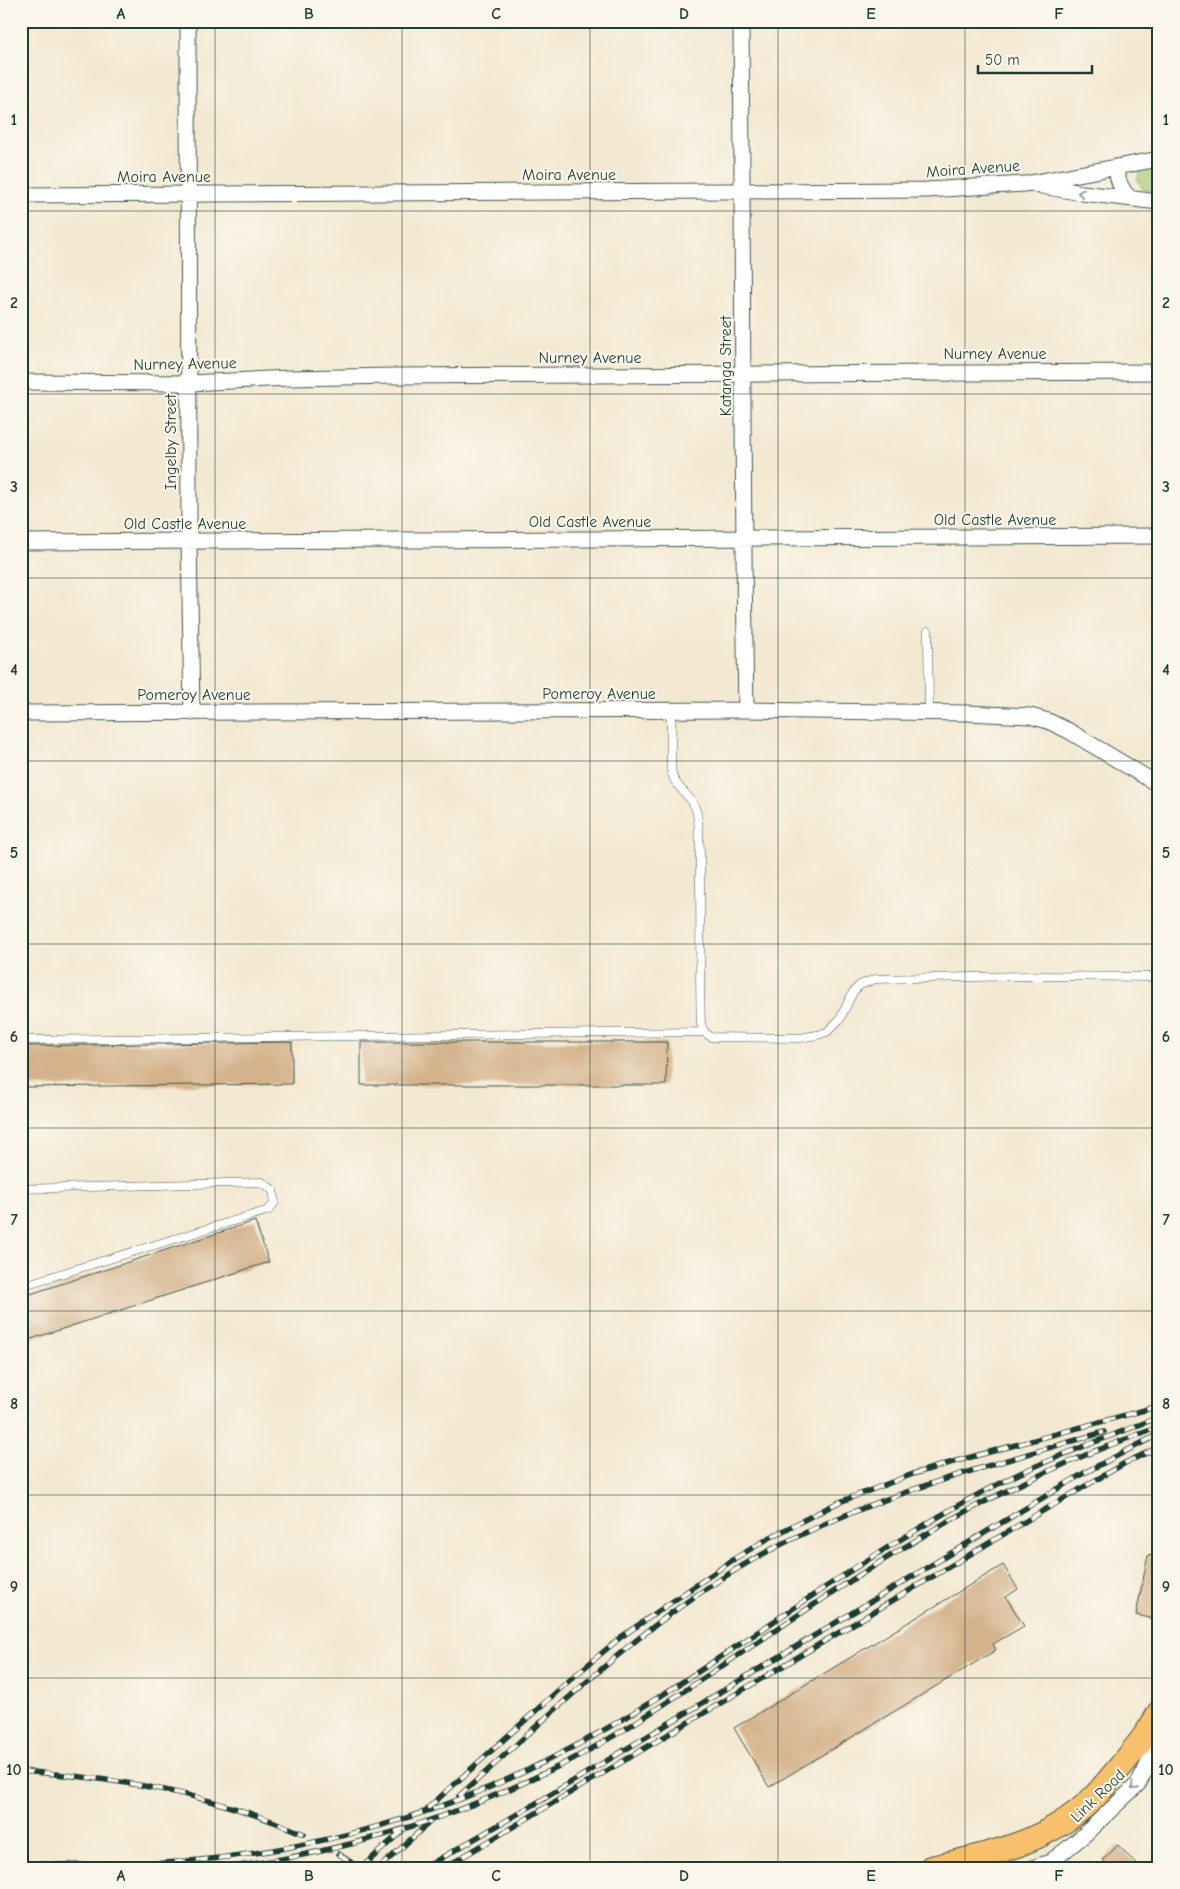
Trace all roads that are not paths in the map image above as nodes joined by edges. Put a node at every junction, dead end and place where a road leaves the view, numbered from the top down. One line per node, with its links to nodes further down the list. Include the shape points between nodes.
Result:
1 (188, 21): 7 (street, Ingelby Street)
2 (741, 21): 6 (street, Katanga Street)
3 (1159, 159): 4 (street, Moira Avenue)
4 (1115, 167): 5 (street, Moira Avenue); 9 (street, via 1119,185)
5 (1025, 184): 6 (street, Moira Avenue, via 927,190); 9 (street, one-way to 5)
6 (742, 192): 7 (street, Moira Avenue); 12 (street, Katanga Street)
7 (188, 194): 8 (street, Moira Avenue); 14 (street, Ingelby Street)
8 (21, 195)
9 (1130, 198): 10 (street)
10 (1159, 202)
11 (1159, 372): 12 (street, Nurney Avenue)
12 (744, 374): 14 (street, Nurney Avenue, via 385,376); 16 (street, Katanga Street)
13 (21, 382): 14 (street, Nurney Avenue)
14 (189, 383): 17 (street, Ingelby Street)
15 (1159, 536): 16 (street, Old Castle Avenue)
16 (743, 539): 17 (street, Old Castle Avenue); 20 (street, Katanga Street)
17 (189, 541): 18 (street, Old Castle Avenue); 23 (street, Ingelby Street)
18 (21, 542)
19 (928, 631): 24 (lane)
20 (746, 710): 21 (street, Pomeroy Avenue); 24 (street, Pomeroy Avenue)
21 (671, 711): 23 (street, Pomeroy Avenue); 27 (lane, via 672,779 692,800 697,814 700,1010)
22 (21, 713): 23 (street, Pomeroy Avenue)
23 (192, 713)
24 (928, 713): 25 (street, Pomeroy Avenue, via 1030,716 1048,721)
25 (1159, 785)
26 (1159, 976): 27 (lane, via 875,979 860,985 840,1019 826,1032 817,1035 722,1038)
27 (704, 1032): 28 (lane)
28 (21, 1040)
29 (21, 1189): 30 (lane, via 262,1182 273,1190 276,1202 269,1210)
30 (21, 1286)
31 (1155, 1719): 32 (main road, via 1103,1788 1073,1816 1023,1844); 33 (street, Link Road, one-way to 33, via 1152,1756 1139,1783 1062,1853 1050,1862)
32 (943, 1866)
33 (1032, 1868)

